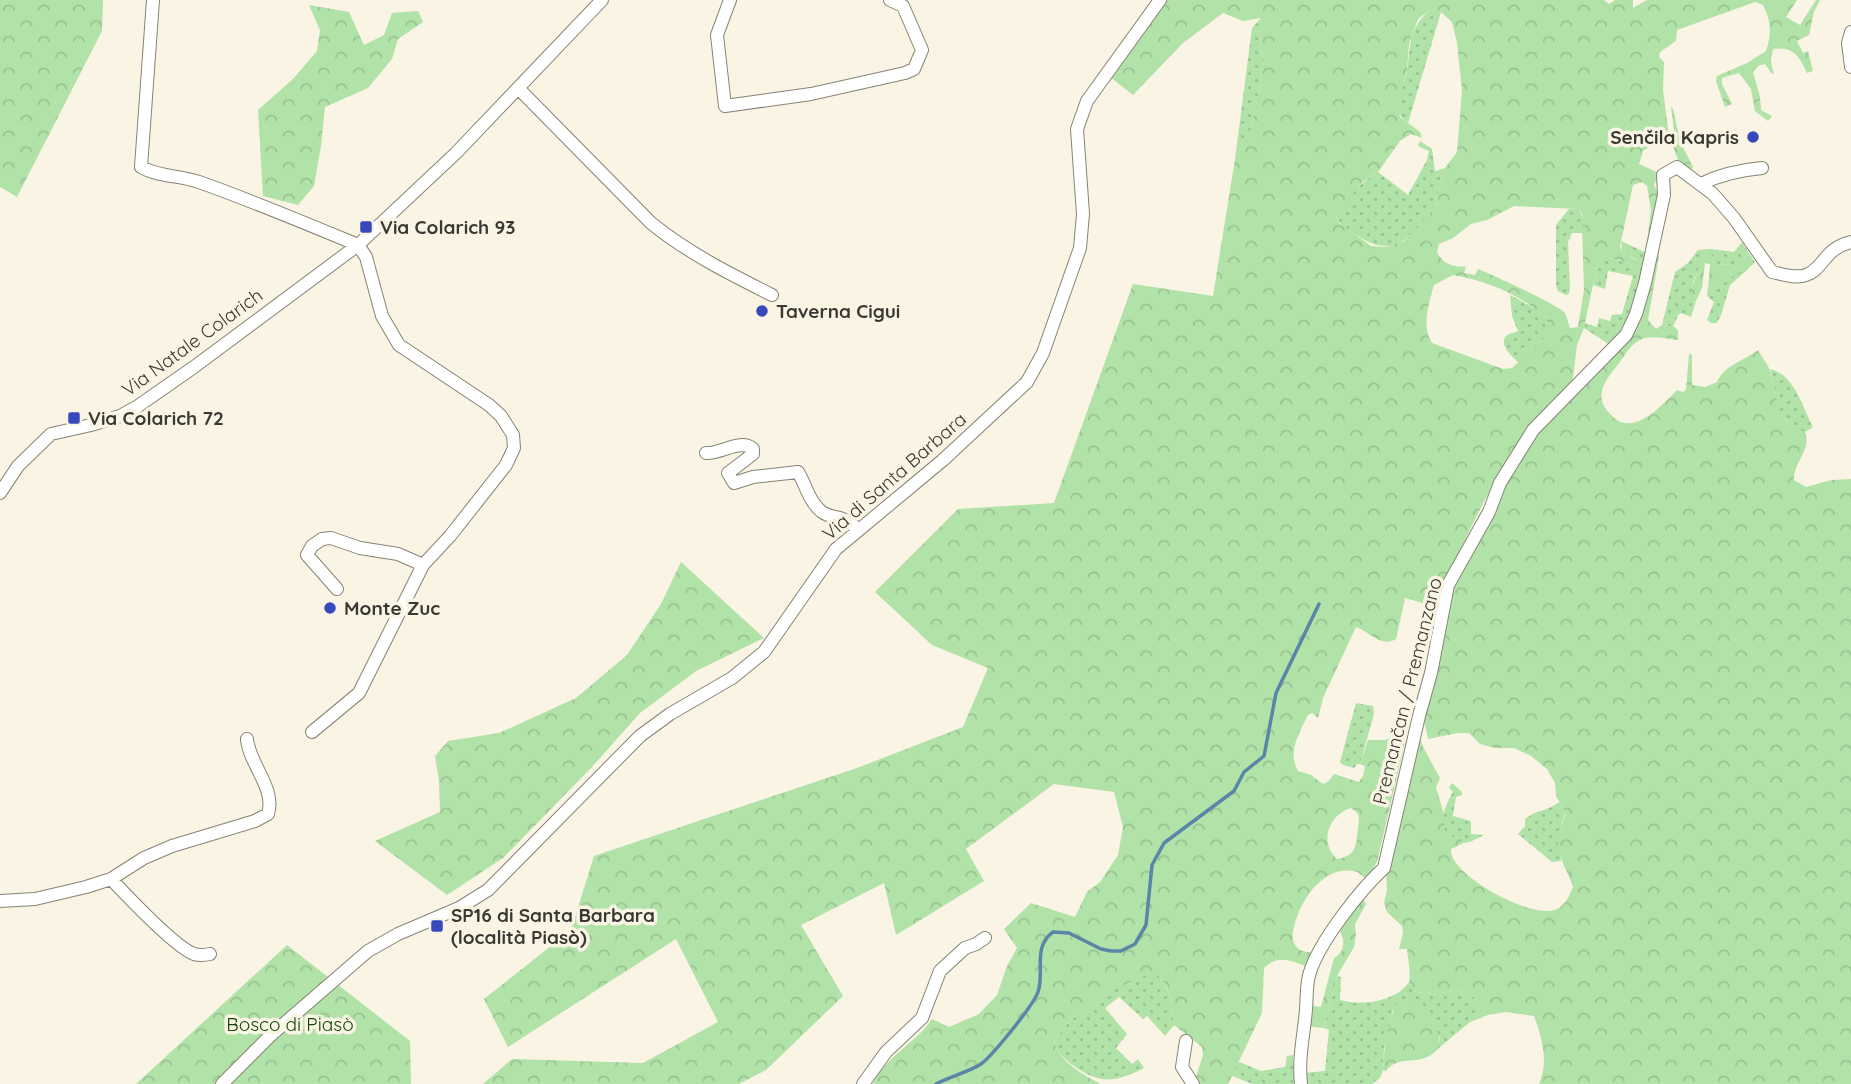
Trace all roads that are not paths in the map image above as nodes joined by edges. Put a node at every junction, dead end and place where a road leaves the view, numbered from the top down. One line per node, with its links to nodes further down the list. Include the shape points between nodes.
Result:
1 (153, 0): 12 (street, via 141,167 252,201)
2 (602, 0): 8 (street, Via Natale Colarich)
3 (730, 0): 4 (street, via 717,35 725,106 811,94 914,69 922,50 902,6)
4 (890, 0)
5 (1160, 0): 17 (street, Via di Santa Barbara, via 1081,113 1077,129 1083,214 1080,248 1035,370 979,429)
6 (1851, 32): 7 (street)
7 (1851, 67)
8 (519, 89): 12 (street, Via Natale Colarich); 13 (street, via 674,242)
9 (1762, 168): 10 (street, via 1729,173)
10 (1701, 184): 11 (street, Premančan / Premanzano, via 1734,218 1772,272 1807,275 1835,248); 30 (street, Premančan / Premanzano, via 1678,167 1662,175 1664,195 1645,283 1626,335 1533,430 1448,584 1384,868 1350,906 1309,974)
11 (1851, 242)
12 (358, 245): 15 (street, Via Natale Colarich, via 138,406 120,416 51,434); 18 (street, via 366,257 382,316 399,345 489,405 513,435 514,448 506,466)
13 (772, 295)
14 (705, 453): 17 (street, via 748,444 754,454 728,472 734,483 798,472 825,514 849,520)
15 (4, 476): 16 (street, Via Natale Colarich)
16 (0, 493)
17 (857, 529): 27 (street, Via di Santa Barbara, via 830,556 764,652 746,668 653,725 488,890 368,951 264,1041)
18 (423, 565): 19 (street, via 398,554 322,539 307,555); 20 (street, via 359,693)
19 (337, 589)
20 (312, 732)
21 (247, 739): 22 (street, via 267,792 268,814 172,846)
22 (111, 879): 23 (street, via 58,895); 25 (street, via 190,953)
23 (0, 901)
24 (985, 938): 28 (street, via 965,948 940,971 917,1026 886,1052)
25 (211, 954)
26 (1186, 1041): 29 (street, via 1182,1067)
27 (222, 1084)
28 (863, 1084)
29 (1193, 1084)
30 (1301, 1084)

